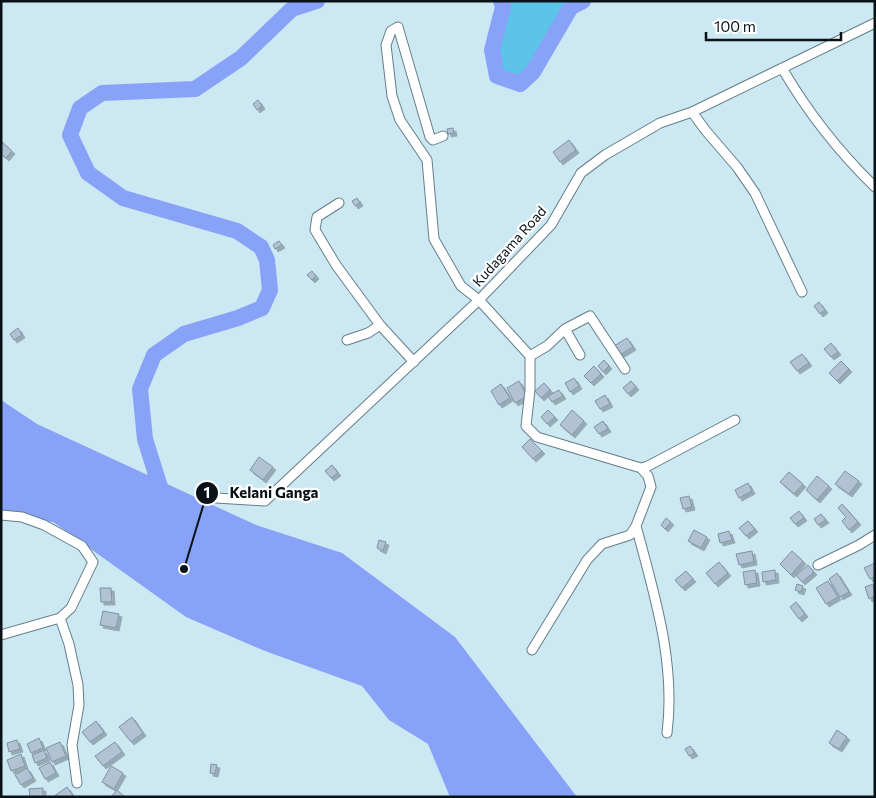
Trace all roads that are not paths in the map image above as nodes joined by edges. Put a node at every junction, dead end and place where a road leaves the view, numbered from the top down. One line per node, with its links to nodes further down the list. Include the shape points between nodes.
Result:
1 (875, 23): 2 (street, Kudagama Road)
2 (782, 68): 3 (street, Kudagama Road); 5 (street, via 796,92 852,165)
3 (692, 112): 7 (street, via 755,193); 8 (street, Kudagama Road, via 660,123 581,173 551,225)
4 (444, 136): 8 (street, via 433,140 430,137 398,27 391,31 386,45 392,96 400,120 428,160 434,239 462,286)
5 (875, 187)
6 (339, 203): 9 (street, via 317,217 315,230)
7 (802, 292)
8 (478, 300): 13 (street); 14 (street, Kudagama Road)
9 (380, 325): 11 (street); 14 (street)
10 (565, 329): 12 (street); 13 (street); 15 (street, via 590,316)
11 (346, 340)
12 (580, 355)
13 (530, 356): 17 (street, via 526,426 532,433)
14 (414, 362): 18 (street, Kudagama Road, via 265,501)
15 (625, 369)
16 (735, 420): 17 (street)
17 (641, 468): 20 (street, via 651,487)
18 (216, 498)
19 (1, 515): 23 (street, via 22,517 44,525 82,546 93,562 71,608)
20 (636, 526): 25 (street, via 630,535 602,544 587,560); 26 (street, via 663,631 670,708)
21 (875, 535): 22 (street)
22 (818, 565)
23 (60, 618): 24 (street); 27 (street, via 78,685 79,705 72,745)
24 (1, 635)
25 (532, 650)
26 (667, 733)
27 (77, 783)

